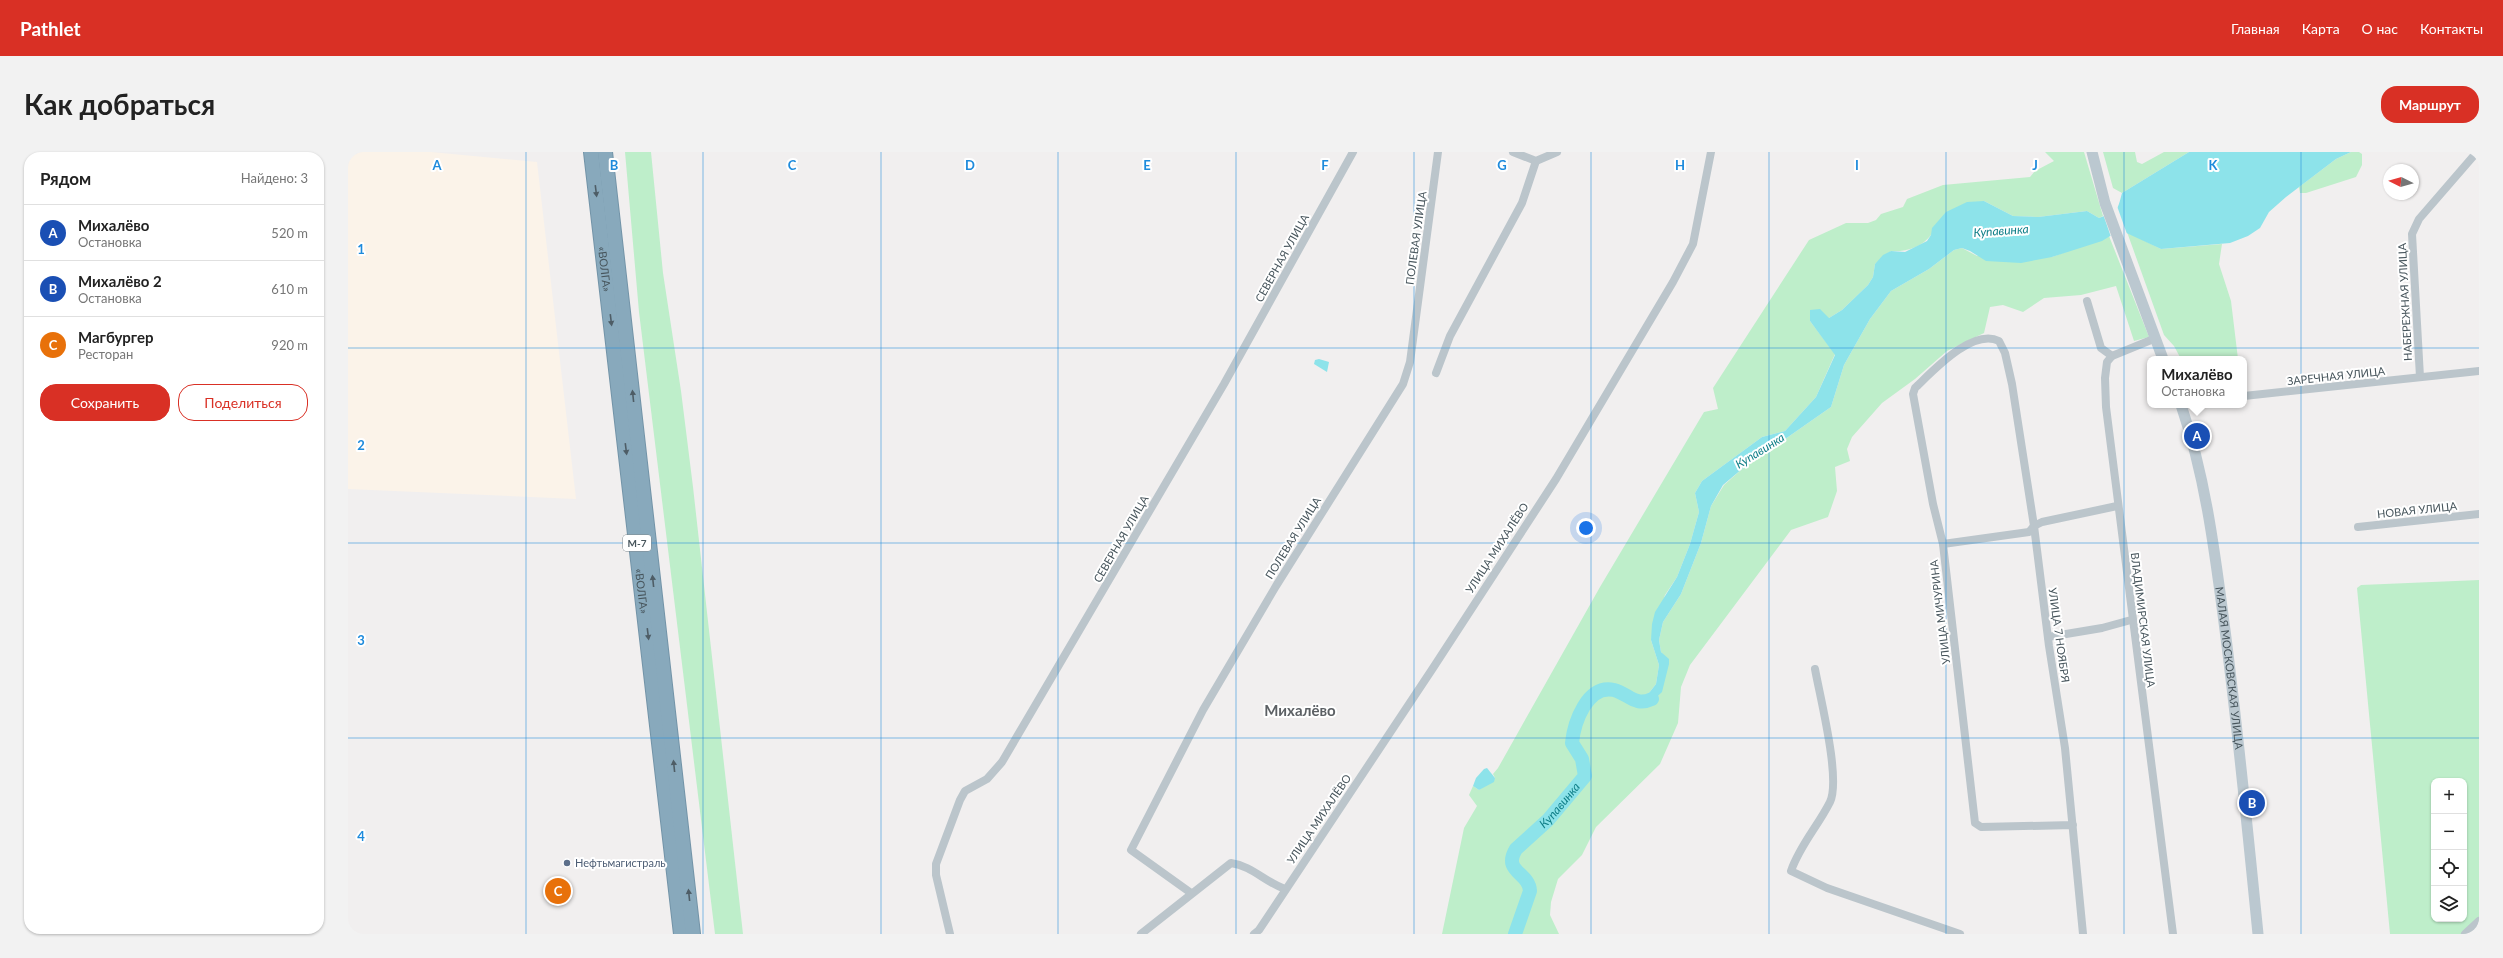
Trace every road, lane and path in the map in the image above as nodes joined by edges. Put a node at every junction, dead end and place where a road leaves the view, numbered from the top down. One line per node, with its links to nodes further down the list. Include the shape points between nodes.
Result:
1 (591, 152): 33 (highway, «ВОЛГА» / М-7, one-way to 33)
2 (605, 152): 34 (highway, «ВОЛГА» / М-7, one-way to 2)
3 (1353, 152): 35 (street, СЕВЕРНАЯ УЛИЦА, via 1224,384 1002,762 987,779 966,790 960,800 936,864 936,875)
4 (1438, 152): 31 (street, ПОЛЕВАЯ УЛИЦА, via 1410,362 1403,384 1276,586 1203,710 1131,850)
5 (1513, 152): 10 (street)
6 (1557, 152): 10 (street)
7 (1711, 152): 30 (street, УЛИЦА МИХАЛЁВО, via 1693,244 1673,282 1556,479)
8 (2092, 152): 12 (main road, via 2111,221)
9 (2476, 152): 18 (street, НАБЕРЕЖНАЯ УЛИЦА, via 2419,219 2412,234)
10 (1536, 161): 17 (street, via 1522,202 1450,336)
11 (2087, 301): 14 (street, via 2101,348)
12 (2156, 338): 14 (street); 15 (main road)
13 (1999, 341): 23 (street, УЛИЦА 7 НОЯБРЯ, via 2006,353 2012,384); 25 (street, УЛИЦА МИЧУРИНА, via 1986,338 1956,351 1915,388 1913,394 1932,504)
14 (2112, 356): 21 (street, ВЛАДИМИРСКАЯ УЛИЦА, via 2107,362 2105,378)
15 (2162, 356)
16 (2479, 371): 18 (street, ЗАРЕЧНАЯ УЛИЦА)
17 (1436, 373)
18 (2420, 377): 19 (street, ЗАРЕЧНАЯ УЛИЦА)
19 (2247, 396)
20 (2182, 408): 41 (main road, МАЛАЯ МОСКОВСКАЯ УЛИЦА, via 2199,466 2214,544 2234,701)
21 (2117, 506): 23 (street); 26 (street, ВЛАДИМИРСКАЯ УЛИЦА)
22 (2479, 514): 24 (street, НОВАЯ УЛИЦА)
23 (2034, 526): 25 (street, via 2029,532); 27 (street, УЛИЦА 7 НОЯБРЯ)
24 (2358, 527)
25 (1943, 544): 29 (street, УЛИЦА МИЧУРИНА, via 1976,823 1981,827)
26 (2131, 620): 27 (street, via 2102,628); 40 (street, ВЛАДИМИРСКАЯ УЛИЦА)
27 (2048, 637): 29 (street, УЛИЦА 7 НОЯБРЯ)
28 (1815, 669): 38 (street, via 1834,787 1830,801 1797,855 1791,871 1827,888)
29 (2073, 825): 39 (street, УЛИЦА 7 НОЯБРЯ)
30 (1285, 889): 31 (street, via 1274,885 1244,865 1231,863); 37 (street, УЛИЦА МИХАЛЁВО)
31 (1191, 893): 36 (street)
32 (2479, 921): 42 (street)
33 (682, 934)
34 (693, 934)
35 (950, 934)
36 (1141, 934)
37 (1254, 934)
38 (1960, 934)
39 (2083, 934)
40 (2173, 934)
41 (2258, 934)
42 (2465, 934)

